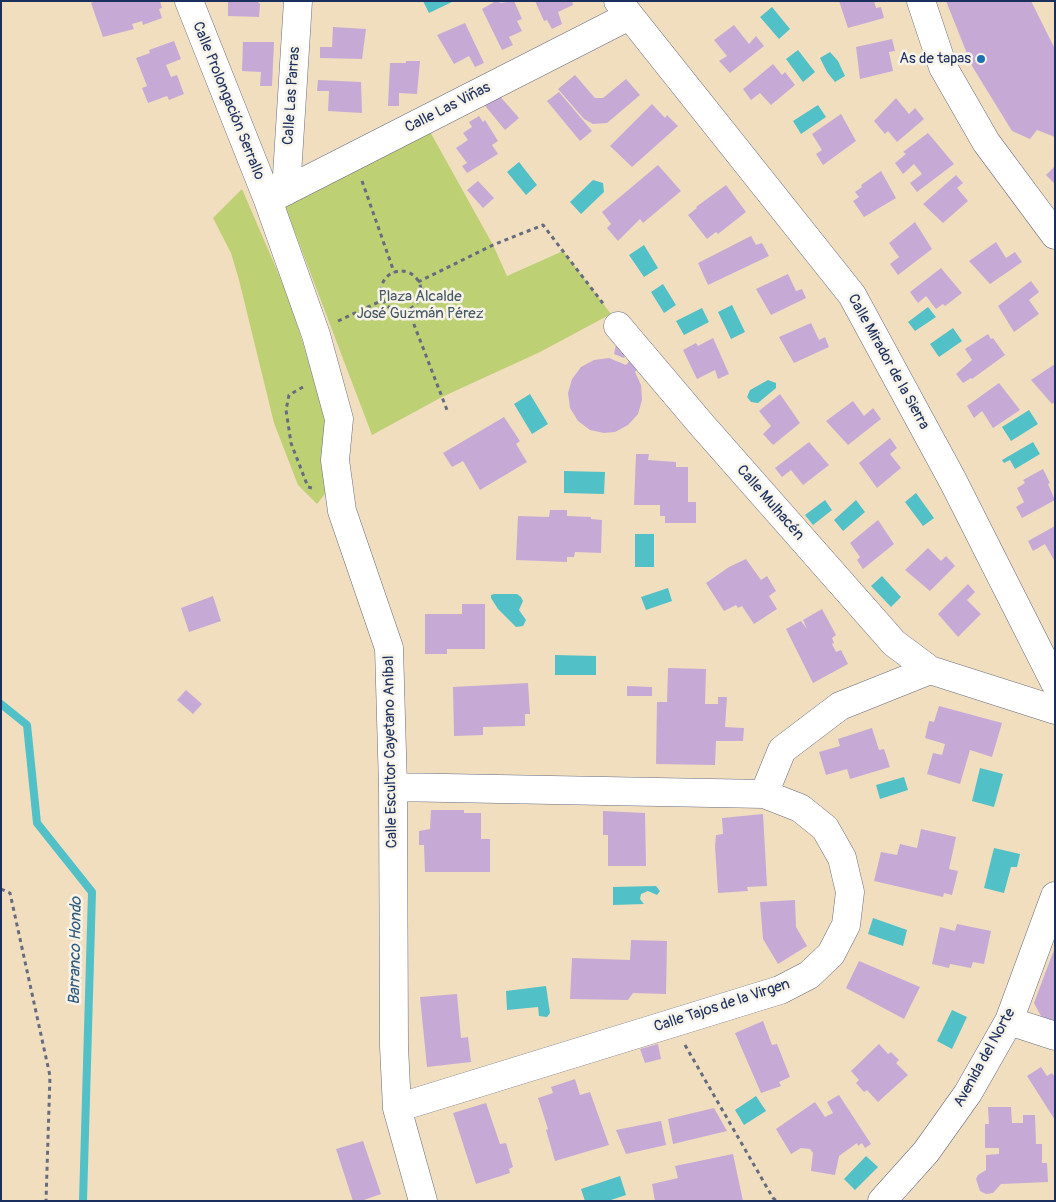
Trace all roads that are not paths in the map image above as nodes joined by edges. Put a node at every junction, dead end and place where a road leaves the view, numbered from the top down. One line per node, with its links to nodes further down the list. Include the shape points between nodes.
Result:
1 (189, 1): 5 (street, Calle Prolongación Serrallo)
2 (298, 1): 5 (street, Calle Las Parras)
3 (921, 1): 6 (street, via 943,67 986,142)
4 (623, 9): 5 (street, Calle Las Viñas); 9 (street, Calle Mirador de la Sierra, via 852,294 953,481)
5 (277, 195): 11 (street, Calle Escultor Cayetano Aníbal, via 339,419 335,460 342,512 389,648)
6 (1055, 236)
7 (618, 326): 8 (street, Calle Mulhacén, via 894,644)
8 (930, 670): 10 (street, Calle Mulhacén); 12 (street, via 840,706 782,750)
9 (1055, 683)
10 (1055, 710)
11 (393, 787): 12 (street, Calle Tajos de la Virgen); 16 (street, Calle Escultor Cayetano Aníbal)
12 (764, 794): 16 (street, Calle Tajos de la Virgen, via 800,808 825,828 842,858 850,892 846,925 831,954 809,975 780,990)
13 (1055, 896): 14 (street, Avenida del Norte)
14 (1009, 1021): 15 (street); 18 (street, Avenida del Norte, via 968,1093 926,1152)
15 (1055, 1036)
16 (397, 1108): 17 (street, Calle Escultor Cayetano Aníbal)
17 (423, 1201)
18 (882, 1201)

